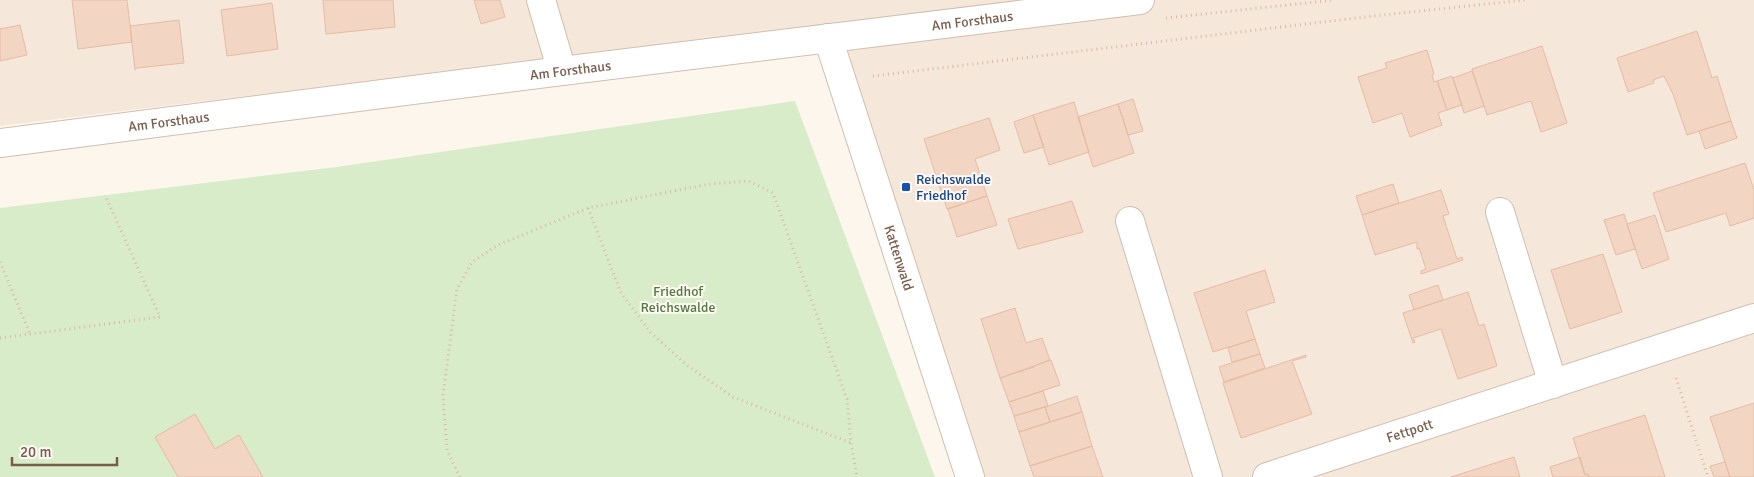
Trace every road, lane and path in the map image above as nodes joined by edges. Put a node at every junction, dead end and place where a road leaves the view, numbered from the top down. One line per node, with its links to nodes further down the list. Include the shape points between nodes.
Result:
1 (541, 0): 5 (street)
2 (1140, 0): 4 (street, Am Forsthaus)
3 (1525, 0): 6 (path)
4 (828, 38): 5 (street, Am Forsthaus); 6 (street, Kattenwald)
5 (562, 72): 7 (street, Am Forsthaus)
6 (841, 80): 21 (street, Kattenwald)
7 (0, 143)
8 (105, 195): 14 (path, via 160,317)
9 (588, 208): 18 (path, via 621,293 650,333 688,366 733,397); 18 (path, via 709,184 749,181 773,193 847,399); 19 (path, via 498,245 472,262 457,289 443,396 447,450)
10 (1500, 212): 17 (street)
11 (1130, 221): 22 (street)
12 (0, 262): 14 (path)
13 (1754, 318): 16 (street, Fettpott)
14 (30, 334): 15 (path)
15 (0, 338)
16 (1666, 346): 17 (street, Fettpott); 24 (path)
17 (1553, 384): 23 (street, Fettpott)
18 (851, 444): 20 (path)
19 (460, 477)
20 (857, 477)
21 (970, 477)
22 (1208, 477)
23 (1268, 477)
24 (1708, 477)

